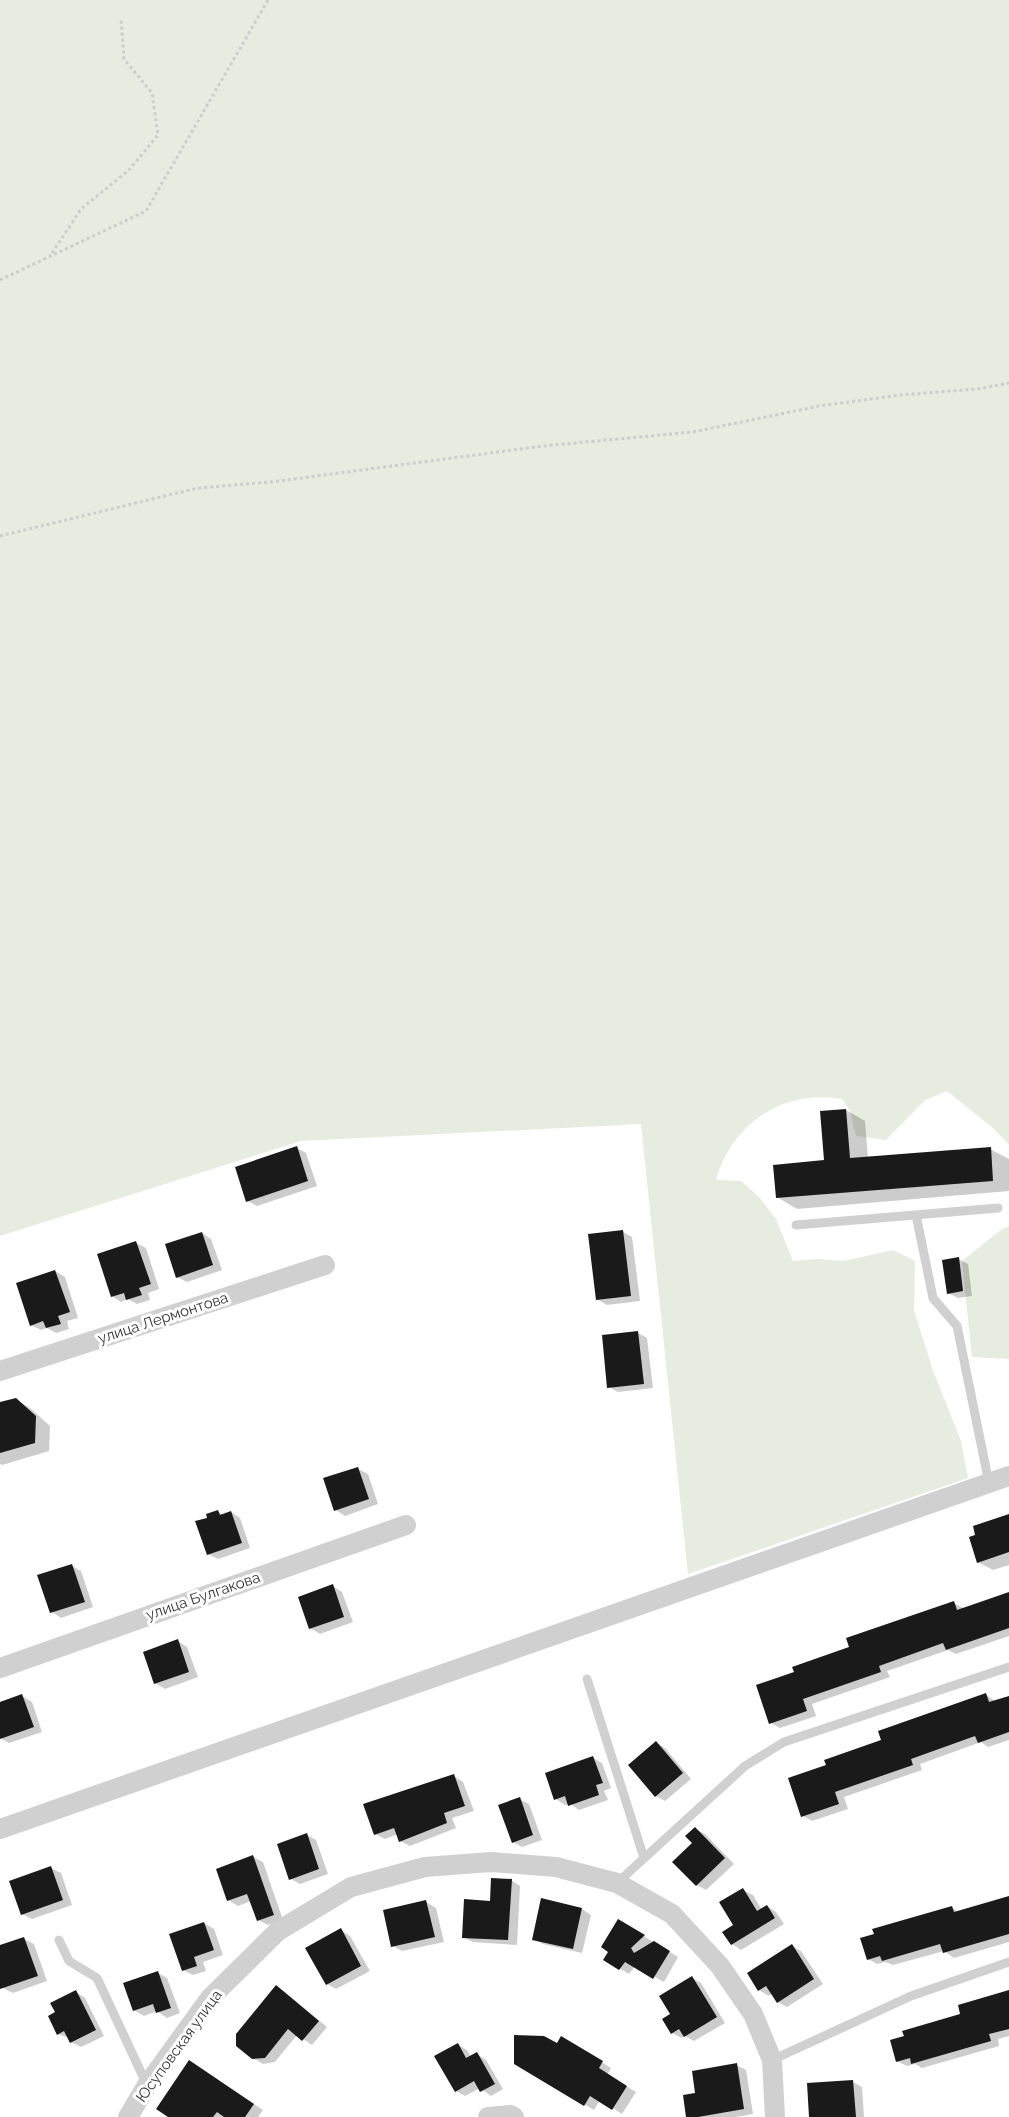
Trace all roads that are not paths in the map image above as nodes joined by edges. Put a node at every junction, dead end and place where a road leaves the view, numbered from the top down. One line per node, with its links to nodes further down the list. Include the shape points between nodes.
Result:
1 (999, 1208): 2 (lane)
2 (916, 1215): 3 (lane); 7 (lane, via 933,1298 957,1326)
3 (796, 1225)
4 (325, 1265): 5 (street, улица Лермонтова)
5 (0, 1371)
6 (1009, 1476): 7 (street)
7 (989, 1483): 12 (street)
8 (406, 1525): 9 (street, улица Булгакова)
9 (0, 1668)
10 (1009, 1668): 13 (lane, via 784,1742 745,1766)
11 (587, 1679): 13 (lane)
12 (0, 1829)
13 (644, 1858): 14 (lane)
14 (617, 1883): 17 (street, Юсуповская улица, via 672,1914 720,1966 753,2014); 18 (street, Юсуповская улица, via 556,1867 491,1862 424,1867 351,1887 278,1931 210,1998)
15 (59, 1940): 18 (lane, via 69,1961 98,1978)
16 (1009, 1962): 17 (lane, via 911,1996)
17 (772, 2060): 22 (street, Юсуповская улица)
18 (147, 2085): 19 (street, Юсуповская улица)
19 (128, 2117)
20 (488, 2117): 21 (street)
21 (514, 2117)
22 (776, 2117)

